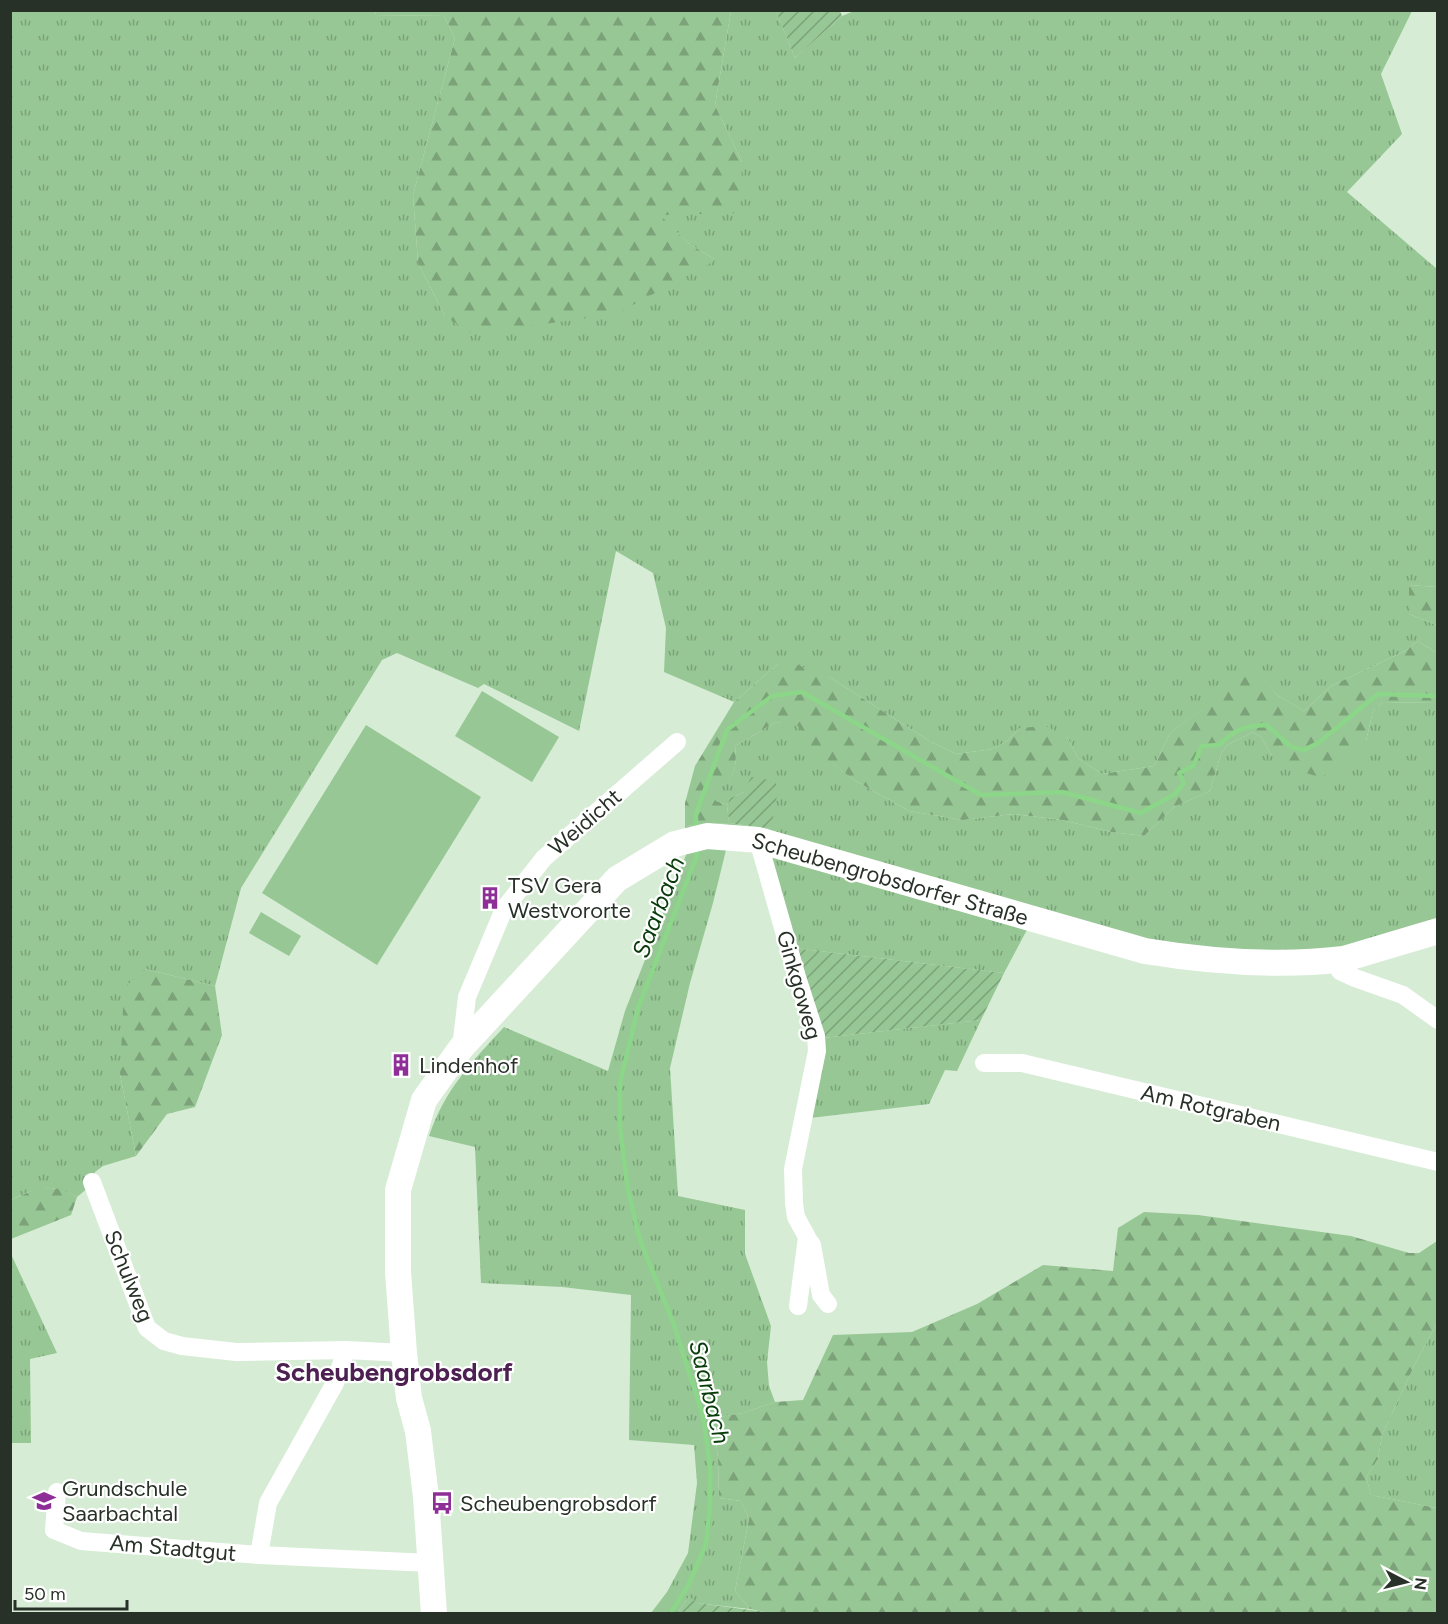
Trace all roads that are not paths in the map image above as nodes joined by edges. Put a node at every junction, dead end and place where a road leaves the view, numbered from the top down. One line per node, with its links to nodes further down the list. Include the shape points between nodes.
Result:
1 (677, 742): 6 (street, Weidicht, via 544,858 504,909 467,997)
2 (758, 840): 4 (main road, Scheubengrobsdorfer Straße, via 1145,951 1246,964); 6 (main road, Scheubengrobsdorfer Straße, via 707,836 675,844 616,879); 10 (street, Ginkgoweg, via 816,1036 817,1050 793,1169 796,1217)
3 (1437, 931): 4 (main road, Scheubengrobsdorfer Straße)
4 (1334, 960): 5 (street, via 1340,971 1403,995)
5 (1437, 1020)
6 (461, 1048): 14 (main road, Scheubengrobsdorfer Straße, via 424,1100 398,1190 398,1272)
7 (984, 1063): 8 (street, Am Rotgraben, via 1022,1063)
8 (1437, 1162)
9 (92, 1182): 13 (street, Schulweg, via 147,1328 164,1341 236,1352)
10 (807, 1237): 11 (street, Ginkgoweg, via 821,1295); 12 (street)
11 (828, 1304)
12 (798, 1306)
13 (346, 1350): 14 (street, Schulweg); 16 (street, Am Stadtgut, via 335,1383 268,1503)
14 (404, 1353): 17 (main road, Scheubengrobsdorfer Straße, via 418,1431)
15 (57, 1492): 16 (street, Am Stadtgut, via 54,1530 81,1541)
16 (259, 1556): 17 (street, Am Stadtgut)
17 (430, 1563): 18 (main road, Scheubengrobsdorfer Straße)
18 (434, 1614)

